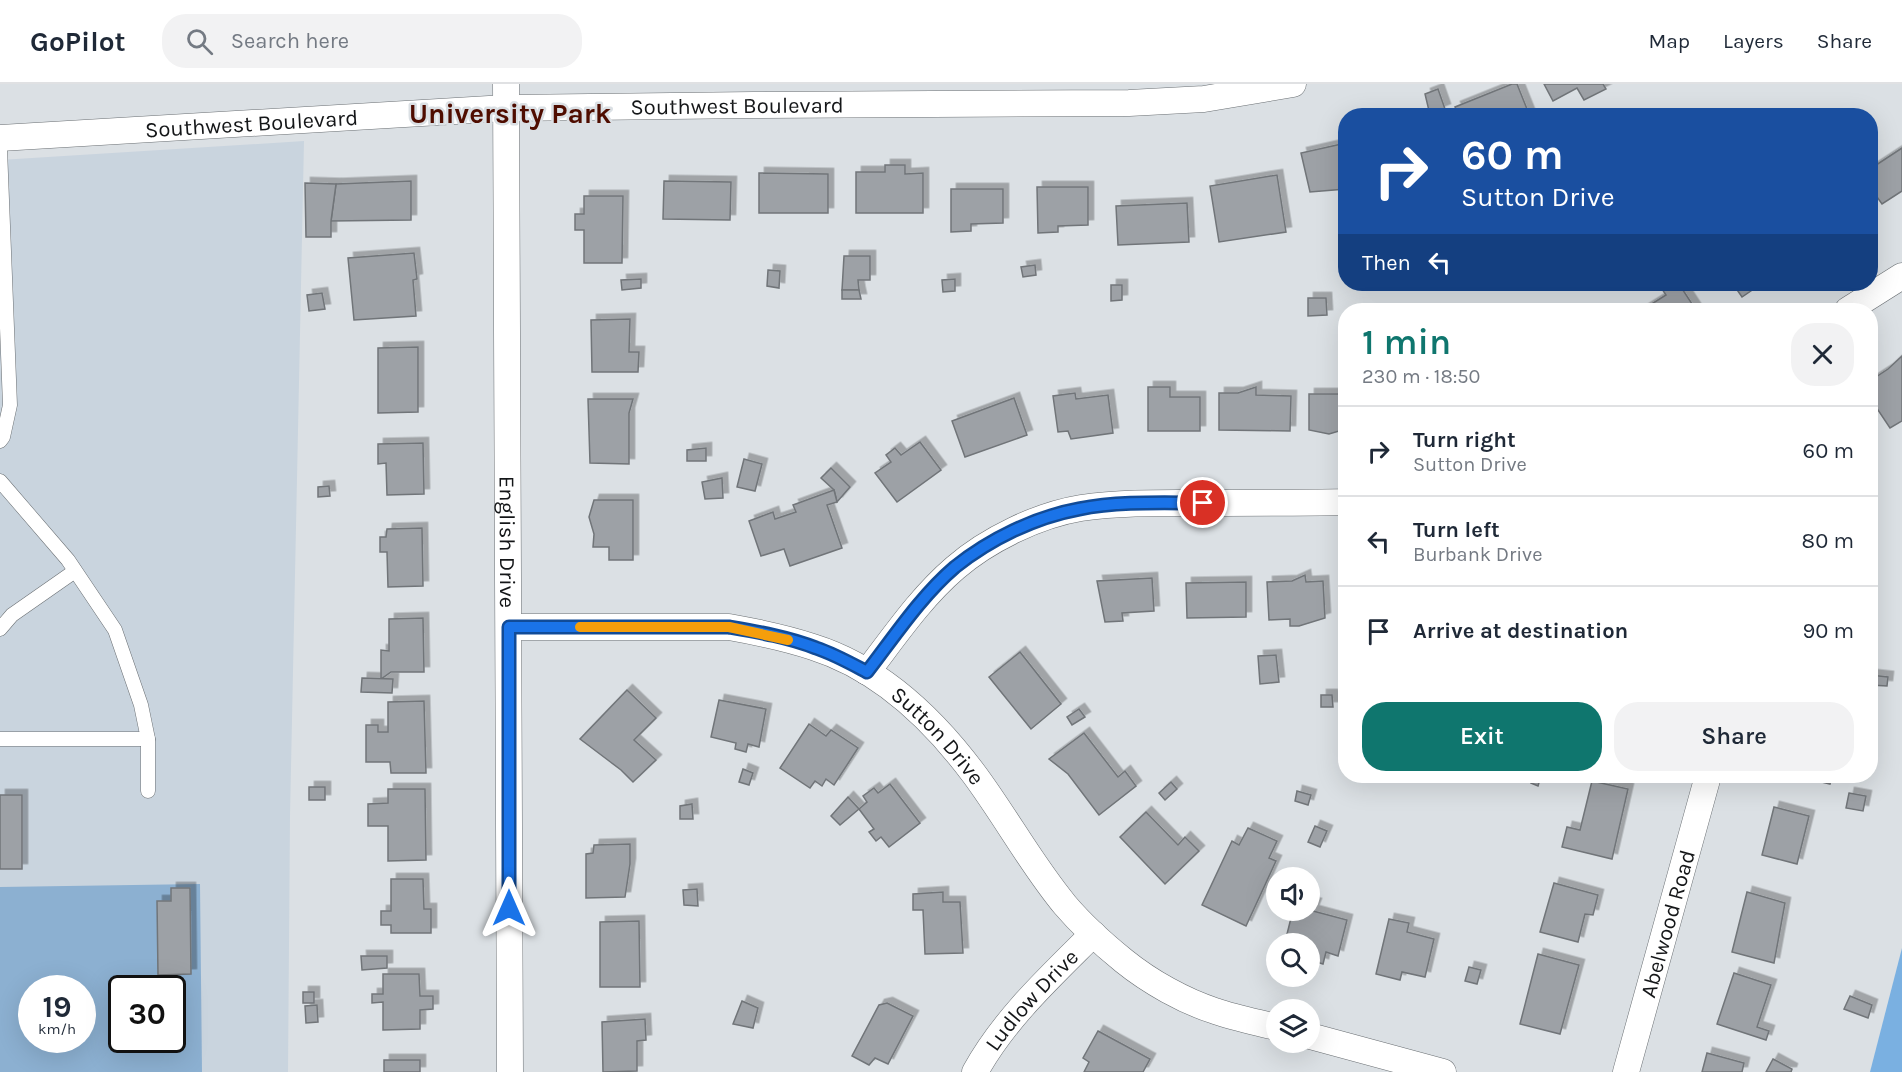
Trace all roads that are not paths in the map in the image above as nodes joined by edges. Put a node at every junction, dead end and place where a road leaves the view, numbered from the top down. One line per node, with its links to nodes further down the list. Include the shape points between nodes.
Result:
1 (1293, 84): 2 (street, Southwest Boulevard, via 1204,99 1129,103 753,105)
2 (506, 96): 3 (street, Southwest Boulevard); 11 (street, English Drive)
3 (0, 138)
4 (0, 149): 7 (lane, via 10,405)
5 (1902, 276): 6 (street)
6 (1859, 303)
7 (0, 441)
8 (0, 481): 10 (lane)
9 (1338, 502): 13 (street, via 1131,503 1056,514 1009,532 973,553 919,605)
10 (75, 571): 12 (lane, via 12,615); 15 (lane, via 115,630 141,705)
11 (509, 627): 13 (street, Sutton Drive, via 729,627 814,647); 21 (street, English Drive)
12 (0, 629)
13 (867, 672): 18 (street, Sutton Drive, via 939,730 975,774 1065,905)
14 (0, 739): 15 (lane)
15 (148, 739): 17 (lane)
16 (1706, 783): 24 (street, Abelwood Road)
17 (148, 791)
18 (1093, 934): 19 (street, Sutton Drive, via 1126,963 1169,990 1214,1011); 22 (street, Ludlow Drive, via 1022,1005)
19 (1266, 1025)
20 (1320, 1039): 23 (street)
21 (510, 1072)
22 (975, 1072)
23 (1443, 1072)
24 (1626, 1072)

